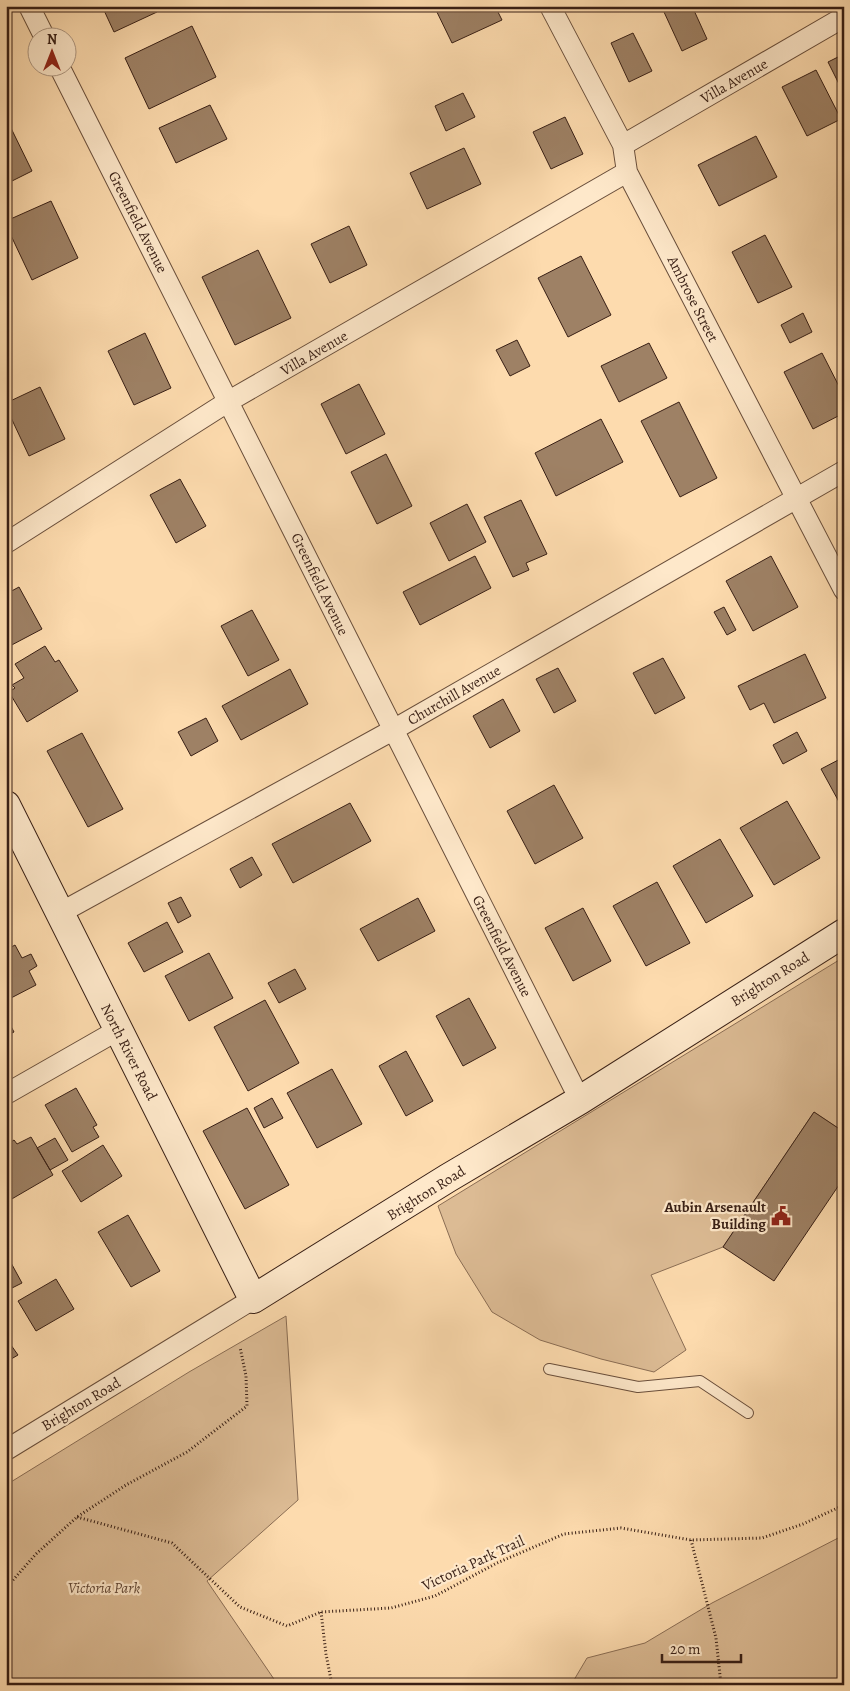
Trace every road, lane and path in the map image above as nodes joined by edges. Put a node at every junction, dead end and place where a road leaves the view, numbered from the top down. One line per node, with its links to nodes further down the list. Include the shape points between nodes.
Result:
1 (29, 6): 4 (street)
2 (550, 6): 6 (street, Ambrose Street)
3 (844, 17): 6 (street, Villa Avenue)
4 (40, 28)
5 (65, 78): 8 (street, Greenfield Avenue)
6 (624, 145): 7 (street, Ambrose Street)
7 (627, 172): 8 (street, Villa Avenue); 10 (street, Ambrose Street)
8 (229, 401): 11 (street, Villa Avenue); 13 (street, Greenfield Avenue)
9 (844, 471): 10 (street, Churchill Avenue)
10 (796, 499): 12 (street, Ambrose Street); 13 (street, Churchill Avenue)
11 (6, 543)
12 (844, 590)
13 (393, 730): 15 (street, Churchill Avenue); 19 (street, Greenfield Avenue)
14 (6, 805): 15 (main road, North River Road)
15 (60, 913): 17 (main road, North River Road)
16 (844, 932): 19 (main road, Brighton Road)
17 (118, 1030): 18 (street); 20 (main road, North River Road)
18 (6, 1094)
19 (580, 1100): 20 (main road, Brighton Road)
20 (253, 1299): 24 (street, Brighton Road)
21 (240, 1347): 26 (path, via 246,1376 247,1406 187,1452 126,1485)
22 (549, 1369): 23 (lane, via 638,1387 700,1381)
23 (748, 1413)
24 (7, 1448)
25 (844, 1505): 27 (path, Victoria Park Trail, via 762,1538)
26 (77, 1517): 28 (path, via 36,1554); 29 (path, Victoria Park Trail, via 172,1543 240,1607 279,1623 287,1626)
27 (691, 1540): 29 (path, Victoria Park Trail, via 621,1528 564,1534 497,1563 435,1596 391,1608); 31 (path, via 716,1638)
28 (6, 1588)
29 (321, 1612): 30 (path)
30 (332, 1685)
31 (721, 1685)

